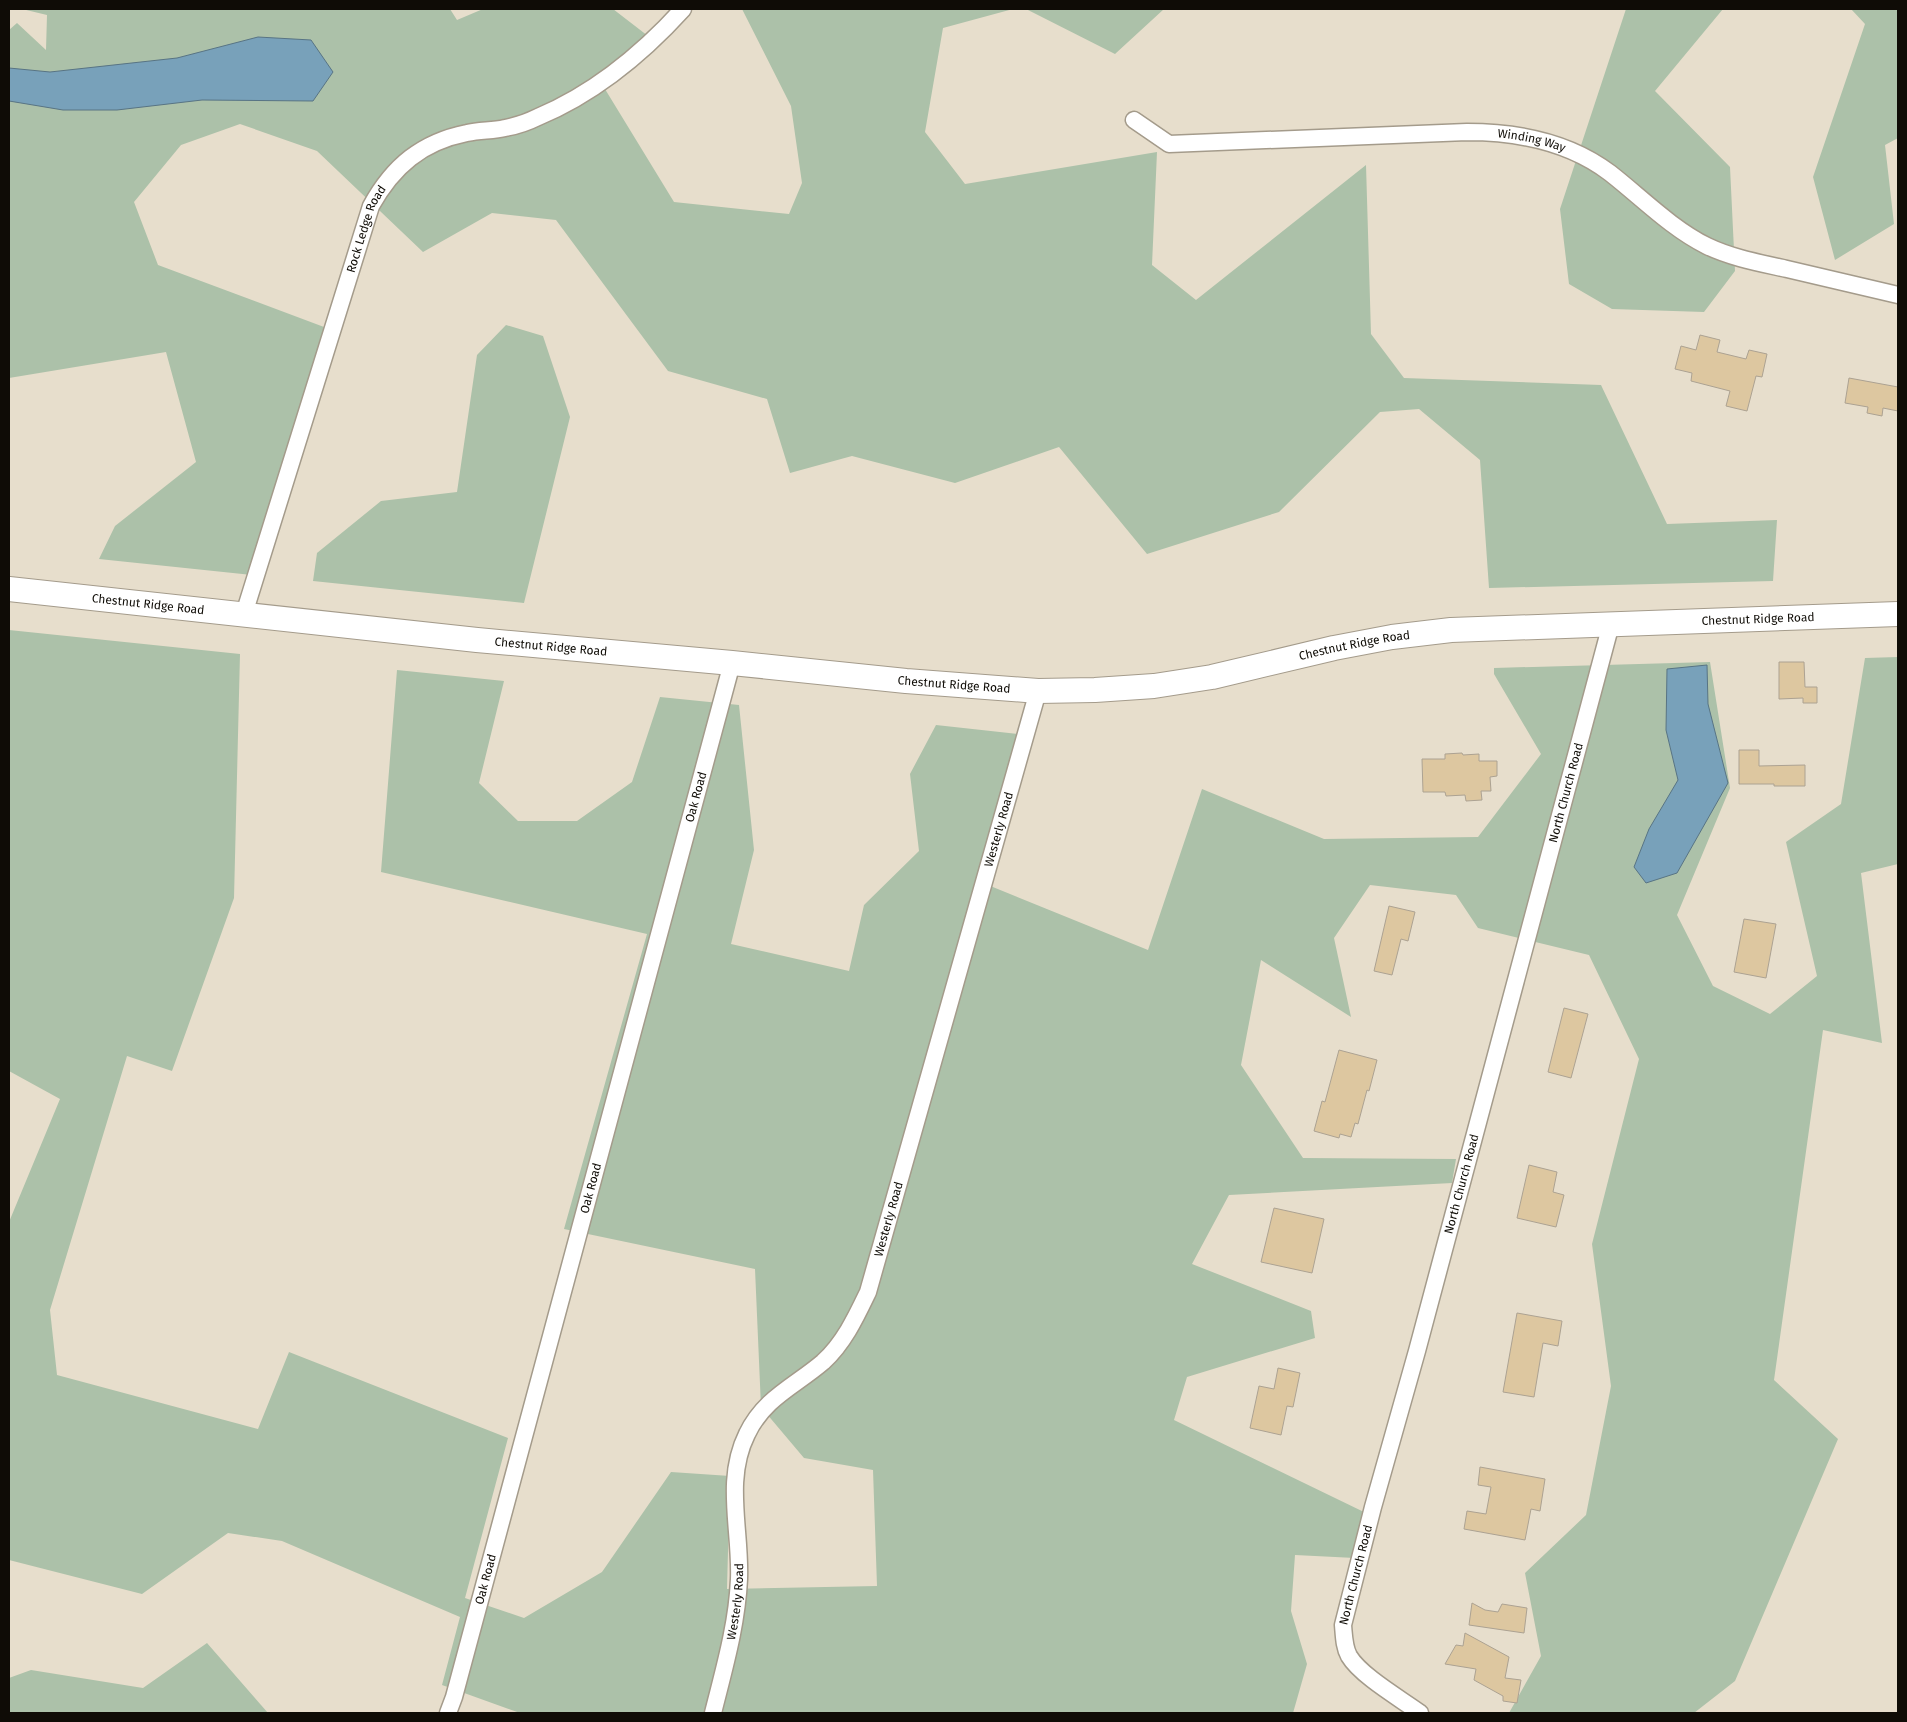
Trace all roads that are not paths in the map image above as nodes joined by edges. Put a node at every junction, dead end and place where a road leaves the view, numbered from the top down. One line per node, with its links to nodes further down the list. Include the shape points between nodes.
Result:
1 (683, 9): 5 (street, Rock Ledge Road, via 637,54 567,104 506,128 467,133 440,141 415,154 382,186 371,206)
2 (1134, 120): 3 (street, Winding Way, via 1169,144 1467,132 1524,136 1582,156 1608,172 1679,229 1707,246 1734,257)
3 (1898, 295)
4 (9, 589): 5 (main road, Chestnut Ridge Road)
5 (244, 614): 8 (main road, Chestnut Ridge Road, via 477,640)
6 (1898, 614): 7 (main road, Chestnut Ridge Road)
7 (1612, 624): 9 (main road, Chestnut Ridge Road, via 1441,631 1334,648 1202,679 1095,690); 12 (street, North Church Road, via 1343,1625 1344,1642 1357,1667)
8 (732, 663): 9 (main road, Chestnut Ridge Road, via 906,681); 10 (street, Oak Road)
9 (1038, 690): 11 (street, Westerly Road, via 868,1292 840,1343 761,1412 738,1455 734,1476 739,1539 738,1588 730,1645)
10 (448, 1713)
11 (713, 1713)
12 (1420, 1713)

